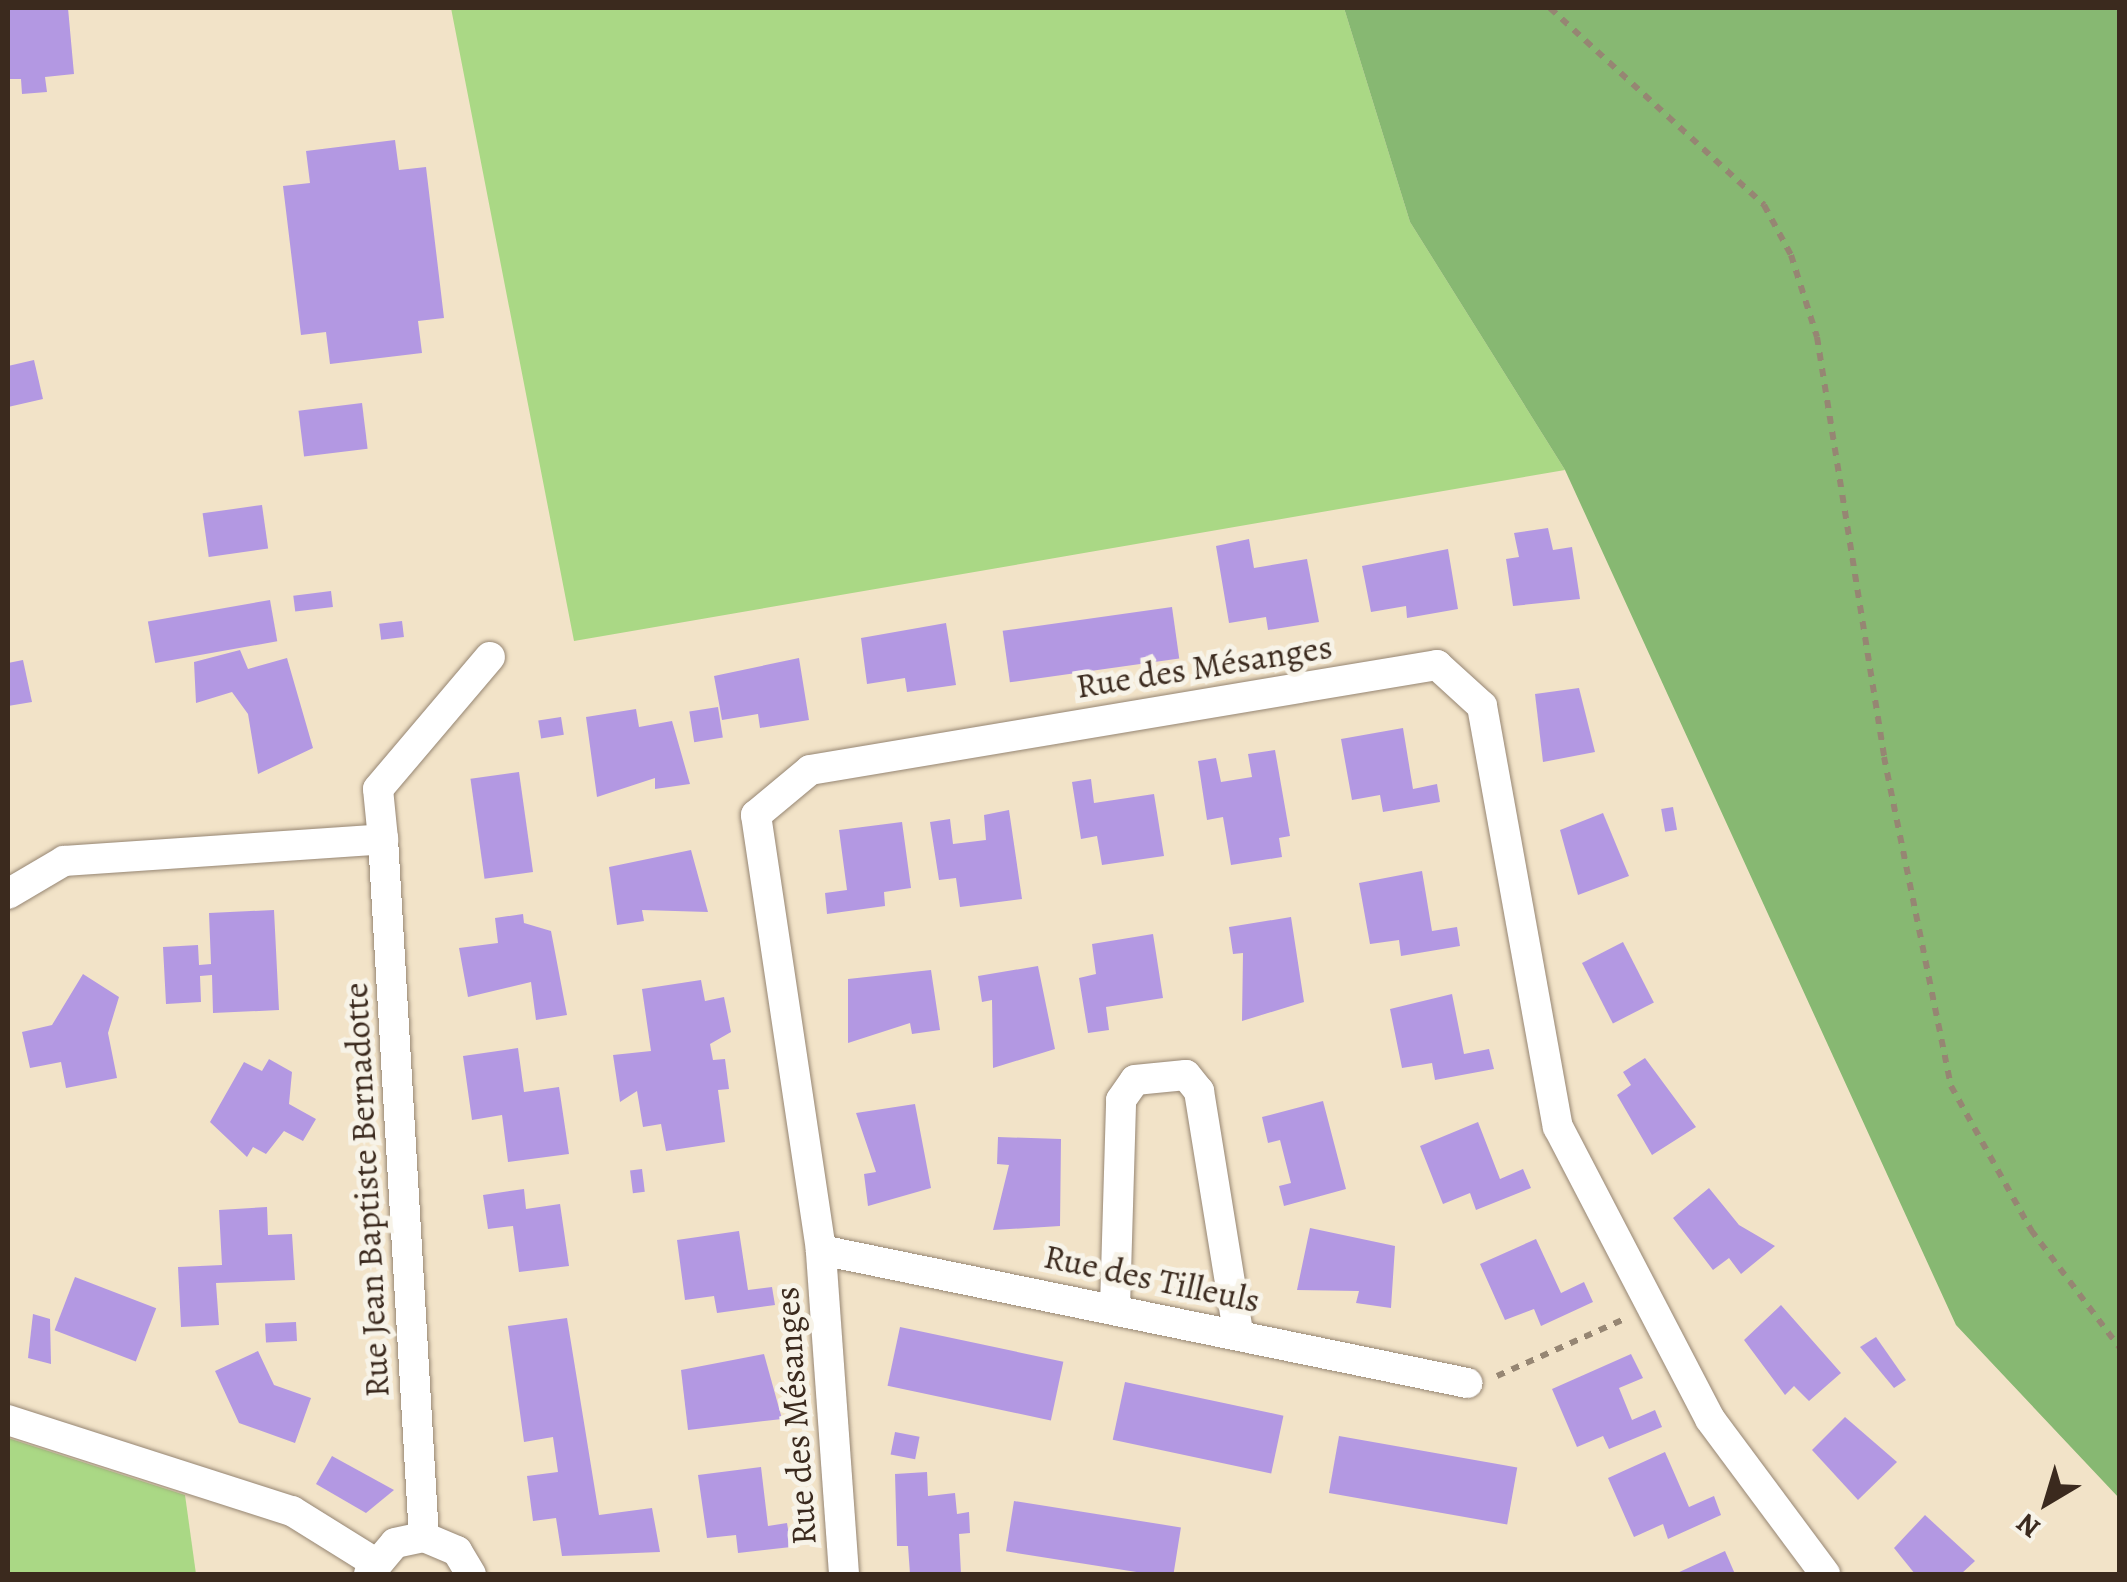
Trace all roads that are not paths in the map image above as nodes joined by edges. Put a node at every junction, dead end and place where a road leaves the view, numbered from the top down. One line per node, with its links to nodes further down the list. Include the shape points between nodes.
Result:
1 (490, 657): 2 (street, Rue Jean Baptiste Bernadotte, via 378,790)
2 (383, 839): 3 (street, via 64,861); 9 (street, Rue Jean Baptiste Bernadotte)
3 (8, 894)
4 (821, 1250): 5 (street, Rue des Tilleuls); 12 (street, Rue des Mésanges); 13 (street, Rue des Mésanges, via 756,815 810,770 1437,666 1482,706 1558,1127 1710,1419)
5 (1115, 1308): 6 (street, Rue des Tilleuls); 6 (street, via 1121,1100 1135,1080 1186,1076 1199,1091)
6 (1238, 1333): 7 (street, Rue des Tilleuls)
7 (1466, 1383)
8 (8, 1420): 10 (street, via 292,1511)
9 (424, 1537): 10 (street, via 395,1543); 11 (street, via 457,1552)
10 (372, 1568)
11 (471, 1574)
12 (844, 1574)
13 (1825, 1574)

